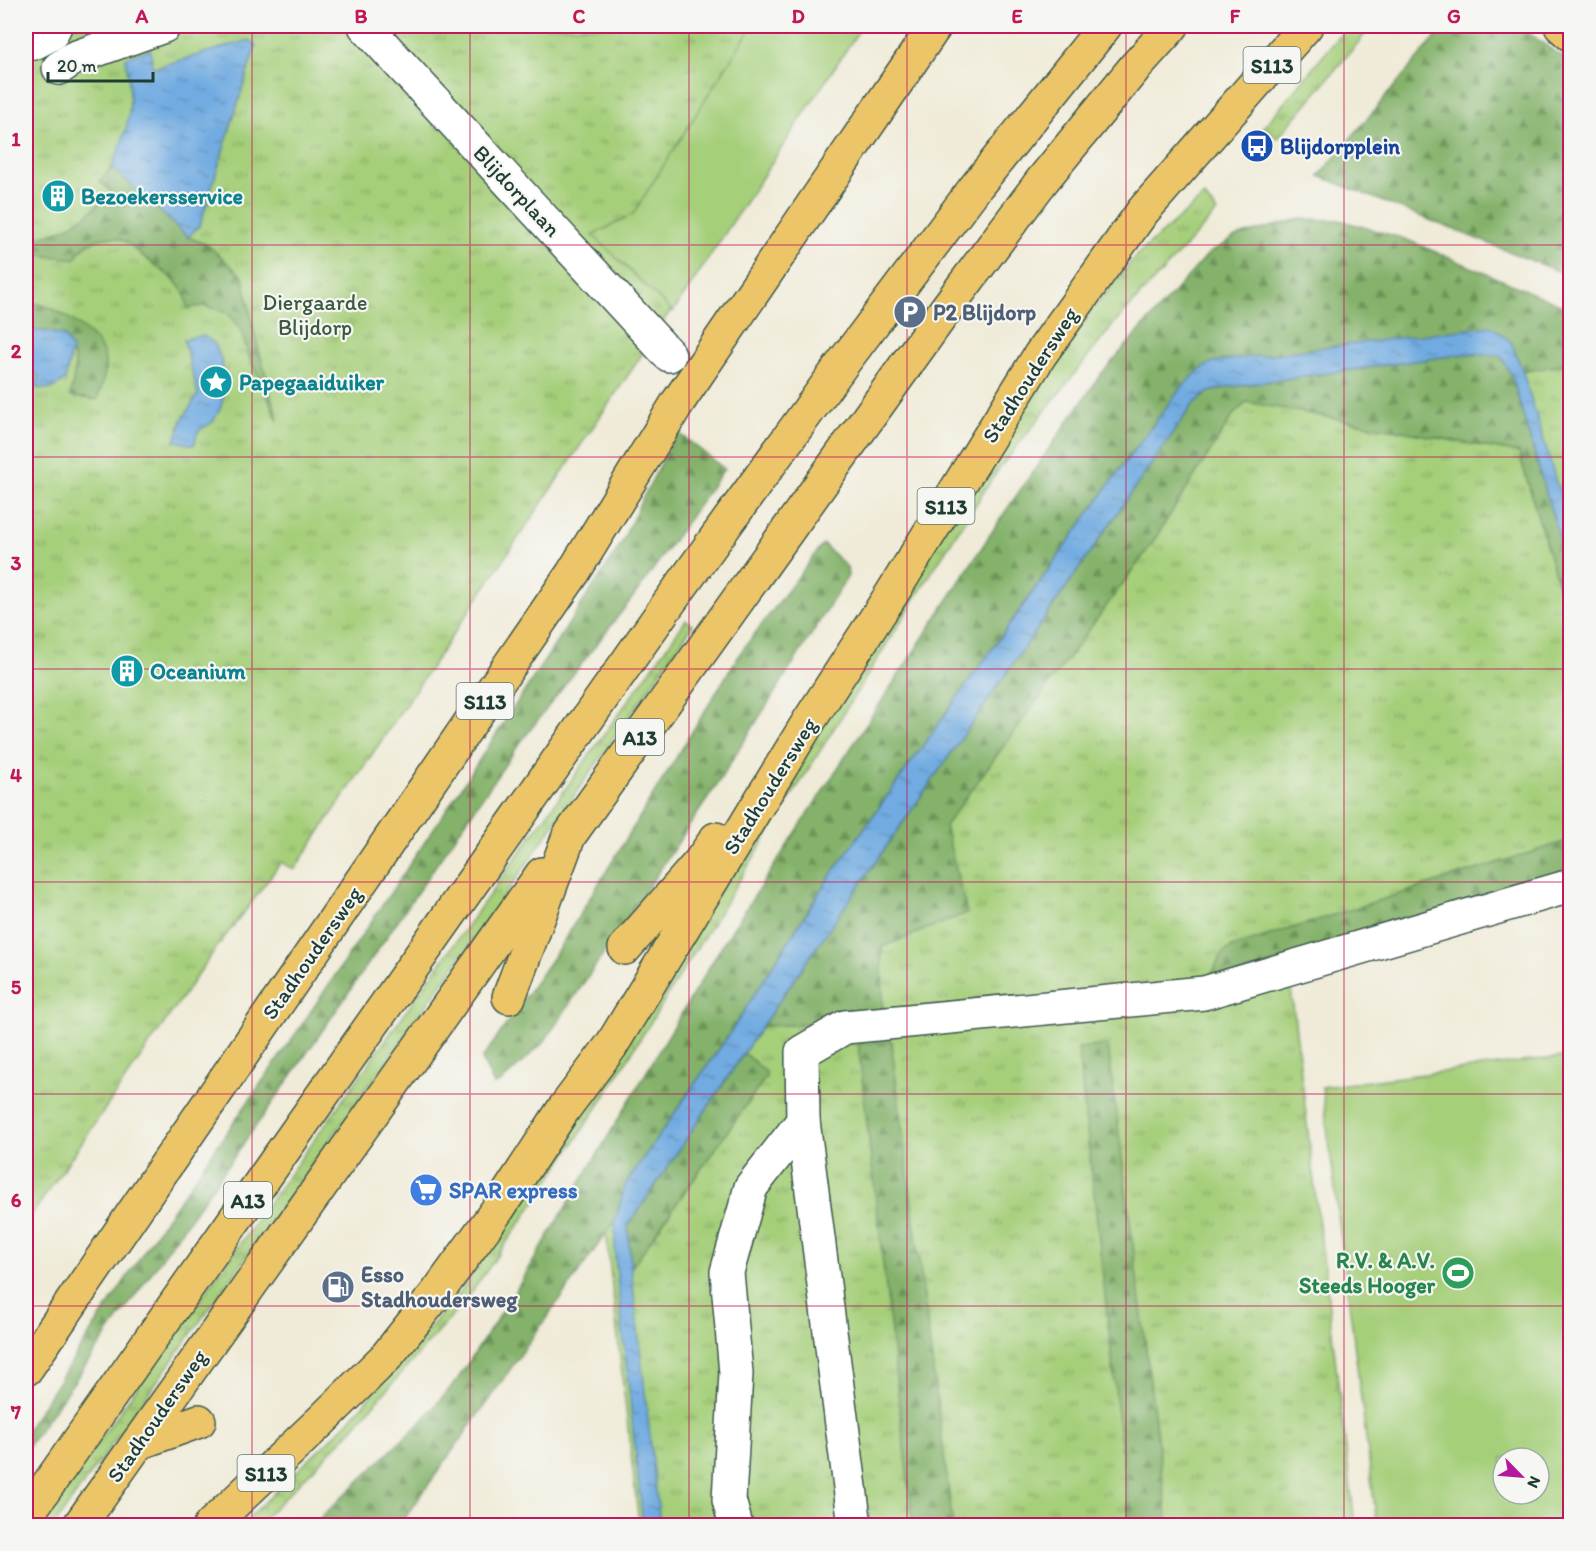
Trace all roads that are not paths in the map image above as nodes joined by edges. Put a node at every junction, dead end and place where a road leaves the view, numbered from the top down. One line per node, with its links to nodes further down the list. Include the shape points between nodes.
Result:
1 (164, 26): 9 (street, via 74,58)
2 (365, 26): 10 (street, Blijdorplaan)
3 (935, 26): 17 (main road, Stadhoudersweg / S113, via 678,402 573,573)
4 (1105, 26): 21 (main road, A13, via 968,197 836,372)
5 (1172, 26): 12 (main road, A13, via 1041,182 946,309)
6 (1306, 26): 11 (main road, Stadhoudersweg / S113, via 1143,212 1040,355)
7 (1561, 26): 8 (main road)
8 (1570, 34)
9 (60, 68)
10 (669, 356)
11 (809, 721): 14 (main road, via 762,772 700,862); 20 (main road, Stadhoudersweg / S113, via 611,1046 437,1293 386,1357 322,1420)
12 (569, 836): 15 (main road, A13); 19 (main road, Stadhoudersweg / A13)
13 (1570, 886): 16 (street, via 1204,993 845,1027 802,1052)
14 (625, 948)
15 (508, 997)
16 (803, 1121): 24 (street, via 751,1187 727,1272 736,1373 729,1500); 25 (street)
17 (26, 1369)
18 (199, 1420): 19 (main road)
19 (138, 1443): 22 (main road, Stadhoudersweg / A13)
20 (211, 1511): 23 (main road, Stadhoudersweg)
21 (26, 1516)
22 (79, 1526)
23 (197, 1526)
24 (736, 1526)
25 (855, 1526)

